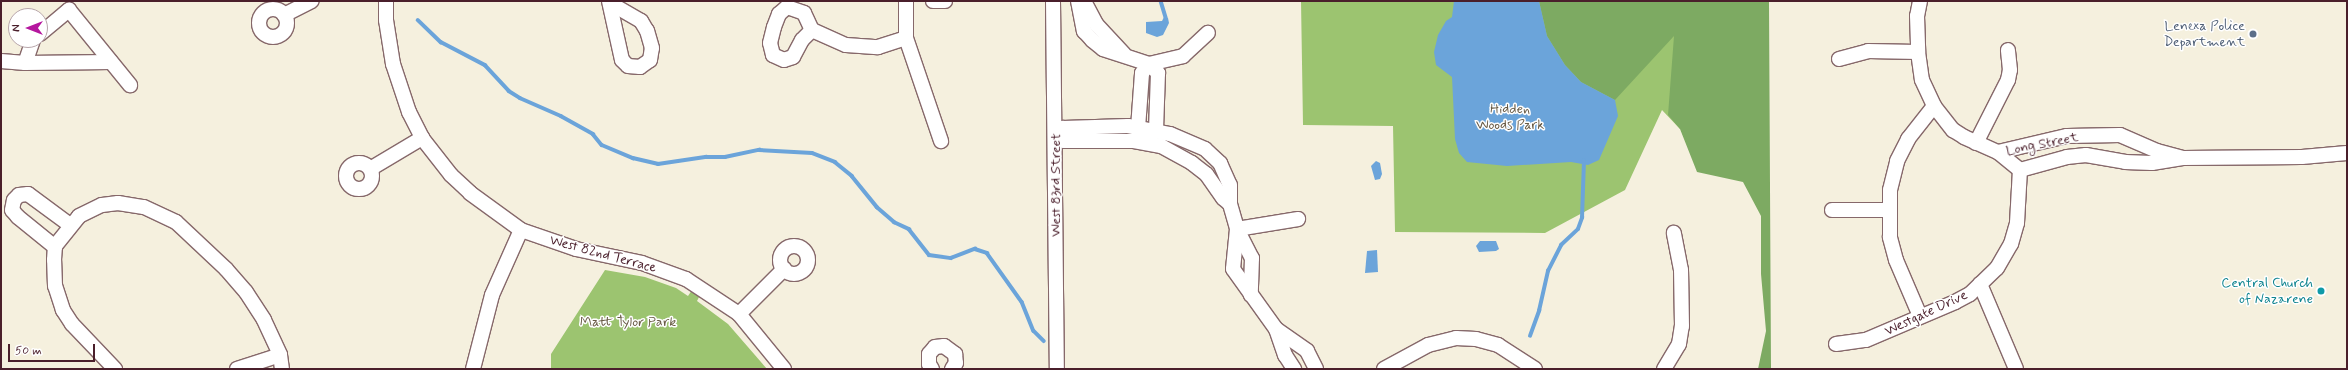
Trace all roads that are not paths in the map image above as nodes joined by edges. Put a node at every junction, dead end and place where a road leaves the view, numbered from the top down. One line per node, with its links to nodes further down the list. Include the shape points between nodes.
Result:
1 (312, 1): 10 (street)
2 (386, 1): 29 (street, West 82nd Terrace, via 392,64 409,112)
3 (906, 1): 14 (street)
4 (933, 1): 5 (street)
5 (945, 1)
6 (1053, 1): 28 (street, West 83rd Street)
7 (1078, 1): 18 (street, via 1084,31 1103,49)
8 (1084, 1): 18 (street, via 1096,24)
9 (1920, 1): 17 (street, Long Street, via 1917,16)
10 (284, 15)
11 (48, 28): 21 (street, via 70,10)
12 (812, 30): 14 (street, via 846,45 861,47 883,46)
13 (1208, 33): 23 (street, via 1183,56)
14 (906, 38): 30 (street)
15 (30, 48): 22 (street)
16 (2008, 50): 32 (street, via 2008,80)
17 (1918, 52): 19 (street, via 1868,51); 25 (street, Long Street, via 1922,80)
18 (1124, 54): 23 (street)
19 (1839, 59)
20 (1, 61): 22 (street)
21 (111, 62): 22 (street); 24 (street)
22 (25, 63)
23 (1149, 64): 26 (street, via 1142,73); 27 (street, via 1158,73)
24 (130, 85)
25 (1934, 106): 32 (street, Long Street, via 1954,130); 40 (street, via 1915,127 1897,161 1890,190)
26 (1138, 128): 27 (street); 28 (street, via 1063,128); 31 (street)
27 (1156, 130): 31 (street); 38 (street, via 1186,139 1205,149 1220,163 1230,185)
28 (1056, 136): 31 (street, via 1064,141); 63 (street, West 83rd Street)
29 (422, 138): 36 (street); 44 (street, West 82nd Terrace, via 451,175 470,193)
30 (941, 141)
31 (1145, 142): 38 (street, via 1161,146 1192,163 1206,174)
32 (1976, 143): 33 (street, Long Street)
33 (1998, 152): 35 (street, Long Street, via 2068,136 2102,134 2120,135 2157,151); 37 (street)
34 (2347, 153): 35 (street, Long Street, via 2302,158)
35 (2183, 158): 37 (street, Long Street, via 2152,163 2124,162 2086,155 2068,157)
36 (370, 169)
37 (2020, 170): 48 (street, Westgate Drive, via 2019,212 2014,234 1997,268)
38 (1230, 204): 43 (street)
39 (1832, 210): 40 (street)
40 (1889, 210): 51 (street, via 1890,237 1896,260)
41 (1298, 219): 43 (street)
42 (70, 225): 46 (street); 46 (street, via 28,194 19,195 14,200 12,210 18,217); 54 (street, via 79,216 96,207 118,203 134,204 160,212 176,222 226,269 246,292 264,320)
43 (1237, 229): 49 (street, via 1252,258); 49 (street, via 1233,269)
44 (522, 230): 50 (street, West 82nd Terrace, via 576,248 660,268 686,279); 60 (street, via 492,295 476,348)
45 (1674, 233): 67 (street, via 1682,270 1682,326 1679,344)
46 (55, 247): 57 (street, via 55,286 63,310 72,324)
47 (784, 269): 50 (street)
48 (1980, 284): 51 (street, Westgate Drive, via 1955,302); 68 (street)
49 (1251, 295): 52 (street)
50 (739, 314): 61 (street, West 82nd Terrace)
51 (1920, 316): 53 (street, Westgate Drive, via 1866,340)
52 (1276, 329): 64 (street, via 1285,355); 65 (street, via 1307,351)
53 (1836, 344)
54 (280, 355): 58 (street); 59 (street)
55 (926, 367): 62 (street, via 932,350 944,346 955,354 956,363)
56 (1532, 367): 66 (street, via 1498,345 1476,339 1456,338 1428,345)
57 (115, 369)
58 (237, 369)
59 (282, 369)
60 (473, 369)
61 (784, 369)
62 (952, 369)
63 (1057, 369)
64 (1294, 369)
65 (1316, 369)
66 (1384, 369)
67 (1664, 369)
68 (2016, 369)

